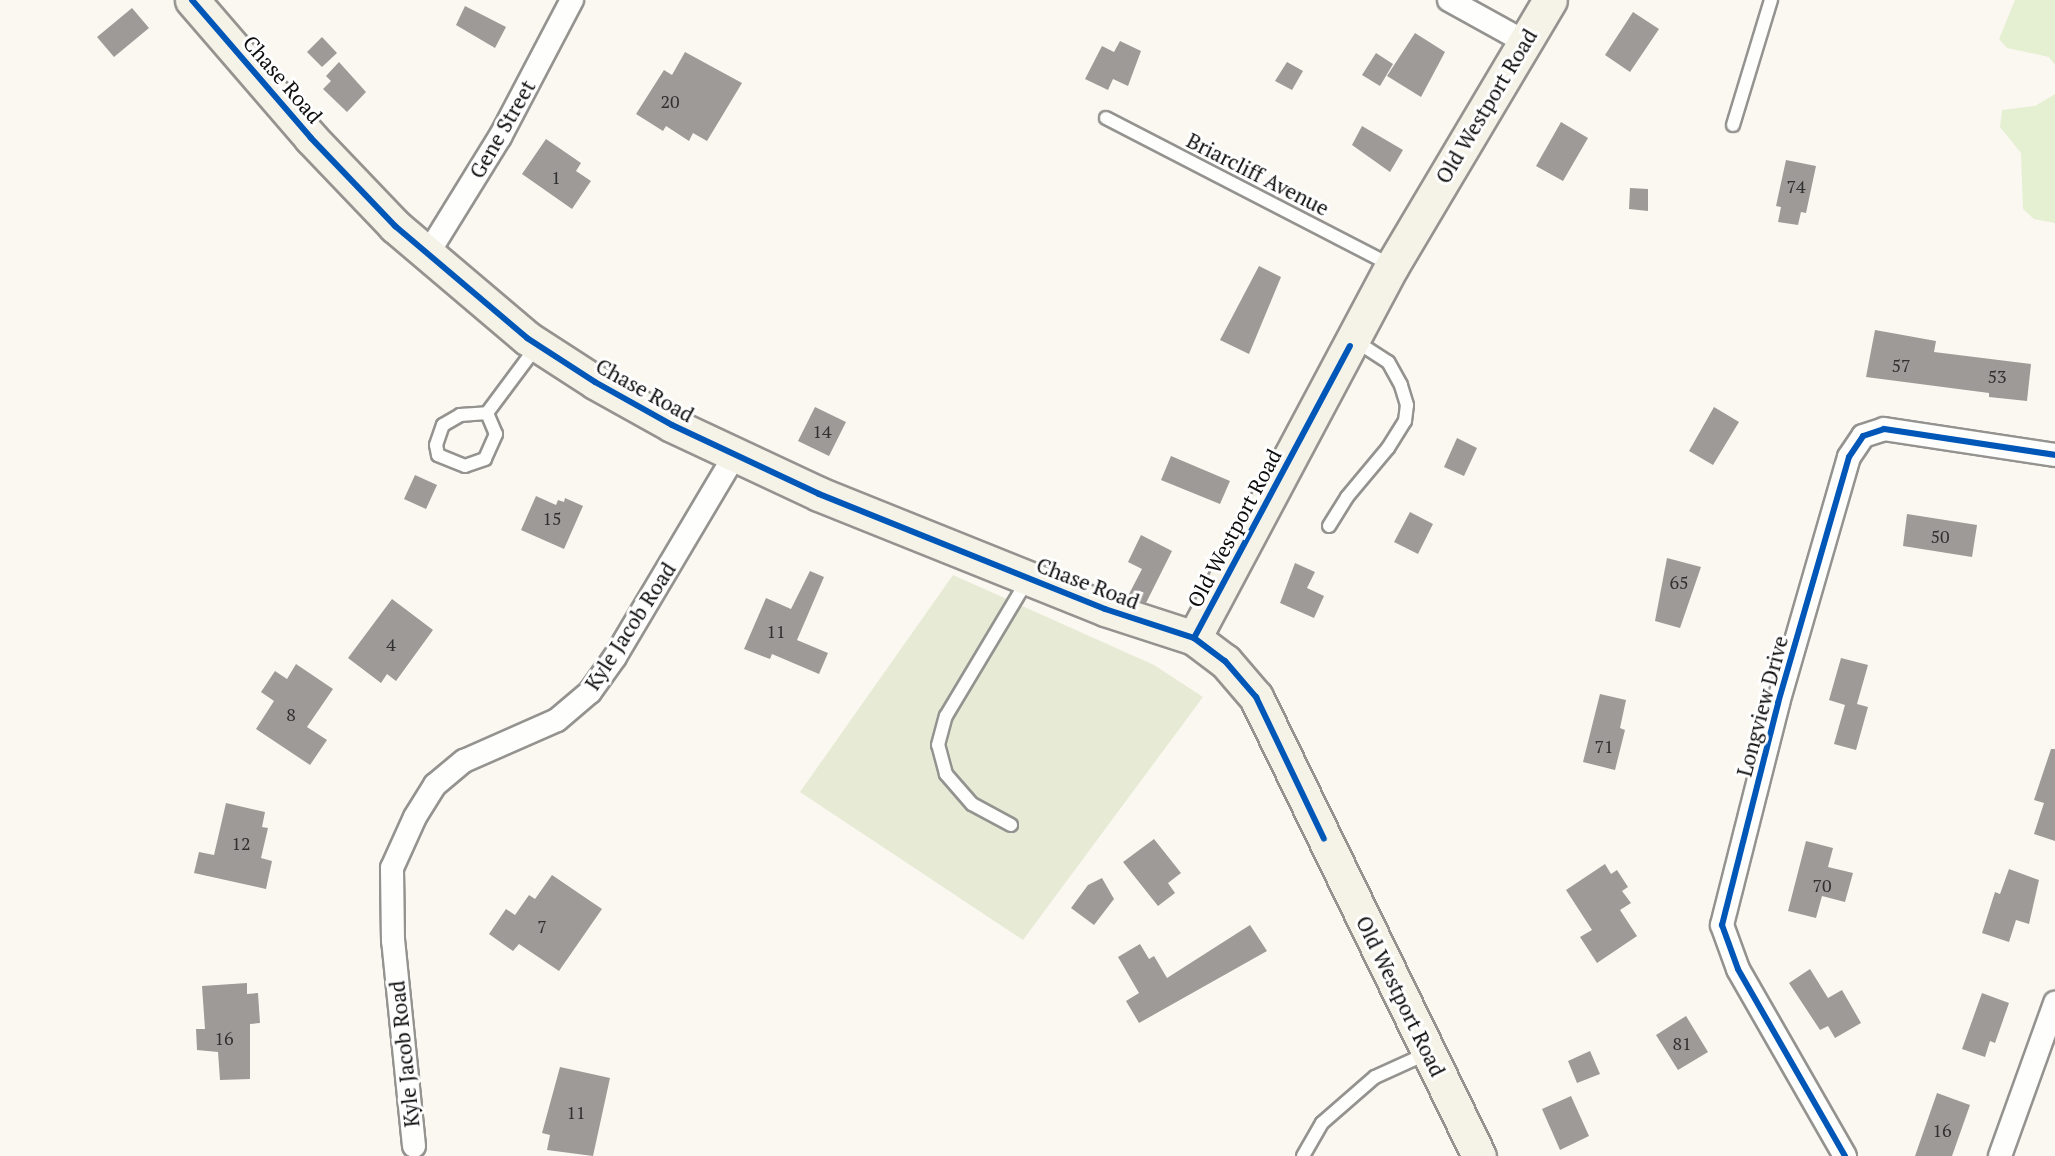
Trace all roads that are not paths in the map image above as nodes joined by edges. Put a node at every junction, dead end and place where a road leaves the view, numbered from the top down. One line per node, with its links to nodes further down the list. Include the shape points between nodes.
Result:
1 (192, 0): 9 (main road, Chase Road, via 311,138)
2 (572, 0): 9 (street, Gene Street, via 500,137)
3 (1449, 0): 6 (street)
4 (1550, 0): 6 (main road, Old Westport Road)
5 (1771, 0): 8 (lane)
6 (1525, 42): 10 (main road, Old Westport Road)
7 (1106, 118): 10 (lane, Briarcliff Avenue)
8 (1733, 125)
9 (427, 255): 12 (main road, Chase Road)
10 (1392, 266): 11 (main road, Old Westport Road)
11 (1353, 340): 16 (lane, via 1388,362 1401,384 1406,413 1388,448 1347,497); 18 (main road, Old Westport Road)
12 (538, 345): 13 (lane); 14 (main road, Chase Road, via 595,382)
13 (487, 413): 13 (lane, via 465,413 446,422 439,432 438,455 465,466 485,459 496,434)
14 (735, 455): 17 (main road, Chase Road, via 819,494); 22 (street, Kyle Jacob Road, via 615,657 590,692 557,720 464,761 435,785 415,817 392,868 393,941)
15 (2055, 455): 25 (street, Longview Drive, via 1884,429 1863,436 1849,457 1778,703 1722,925 1738,969)
16 (1329, 526)
17 (1029, 578): 18 (main road, Chase Road); 19 (lane, via 946,716 938,745 946,774 972,804)
18 (1194, 638): 21 (main road, Old Westport Road, via 1225,661 1256,697)
19 (1011, 825)
20 (2055, 1003): 26 (street)
21 (1429, 1053): 23 (lane, via 1375,1077 1322,1123); 24 (main road, Old Westport Road)
22 (414, 1146)
23 (1303, 1156)
24 (1479, 1156)
25 (1845, 1156)
26 (2000, 1156)

